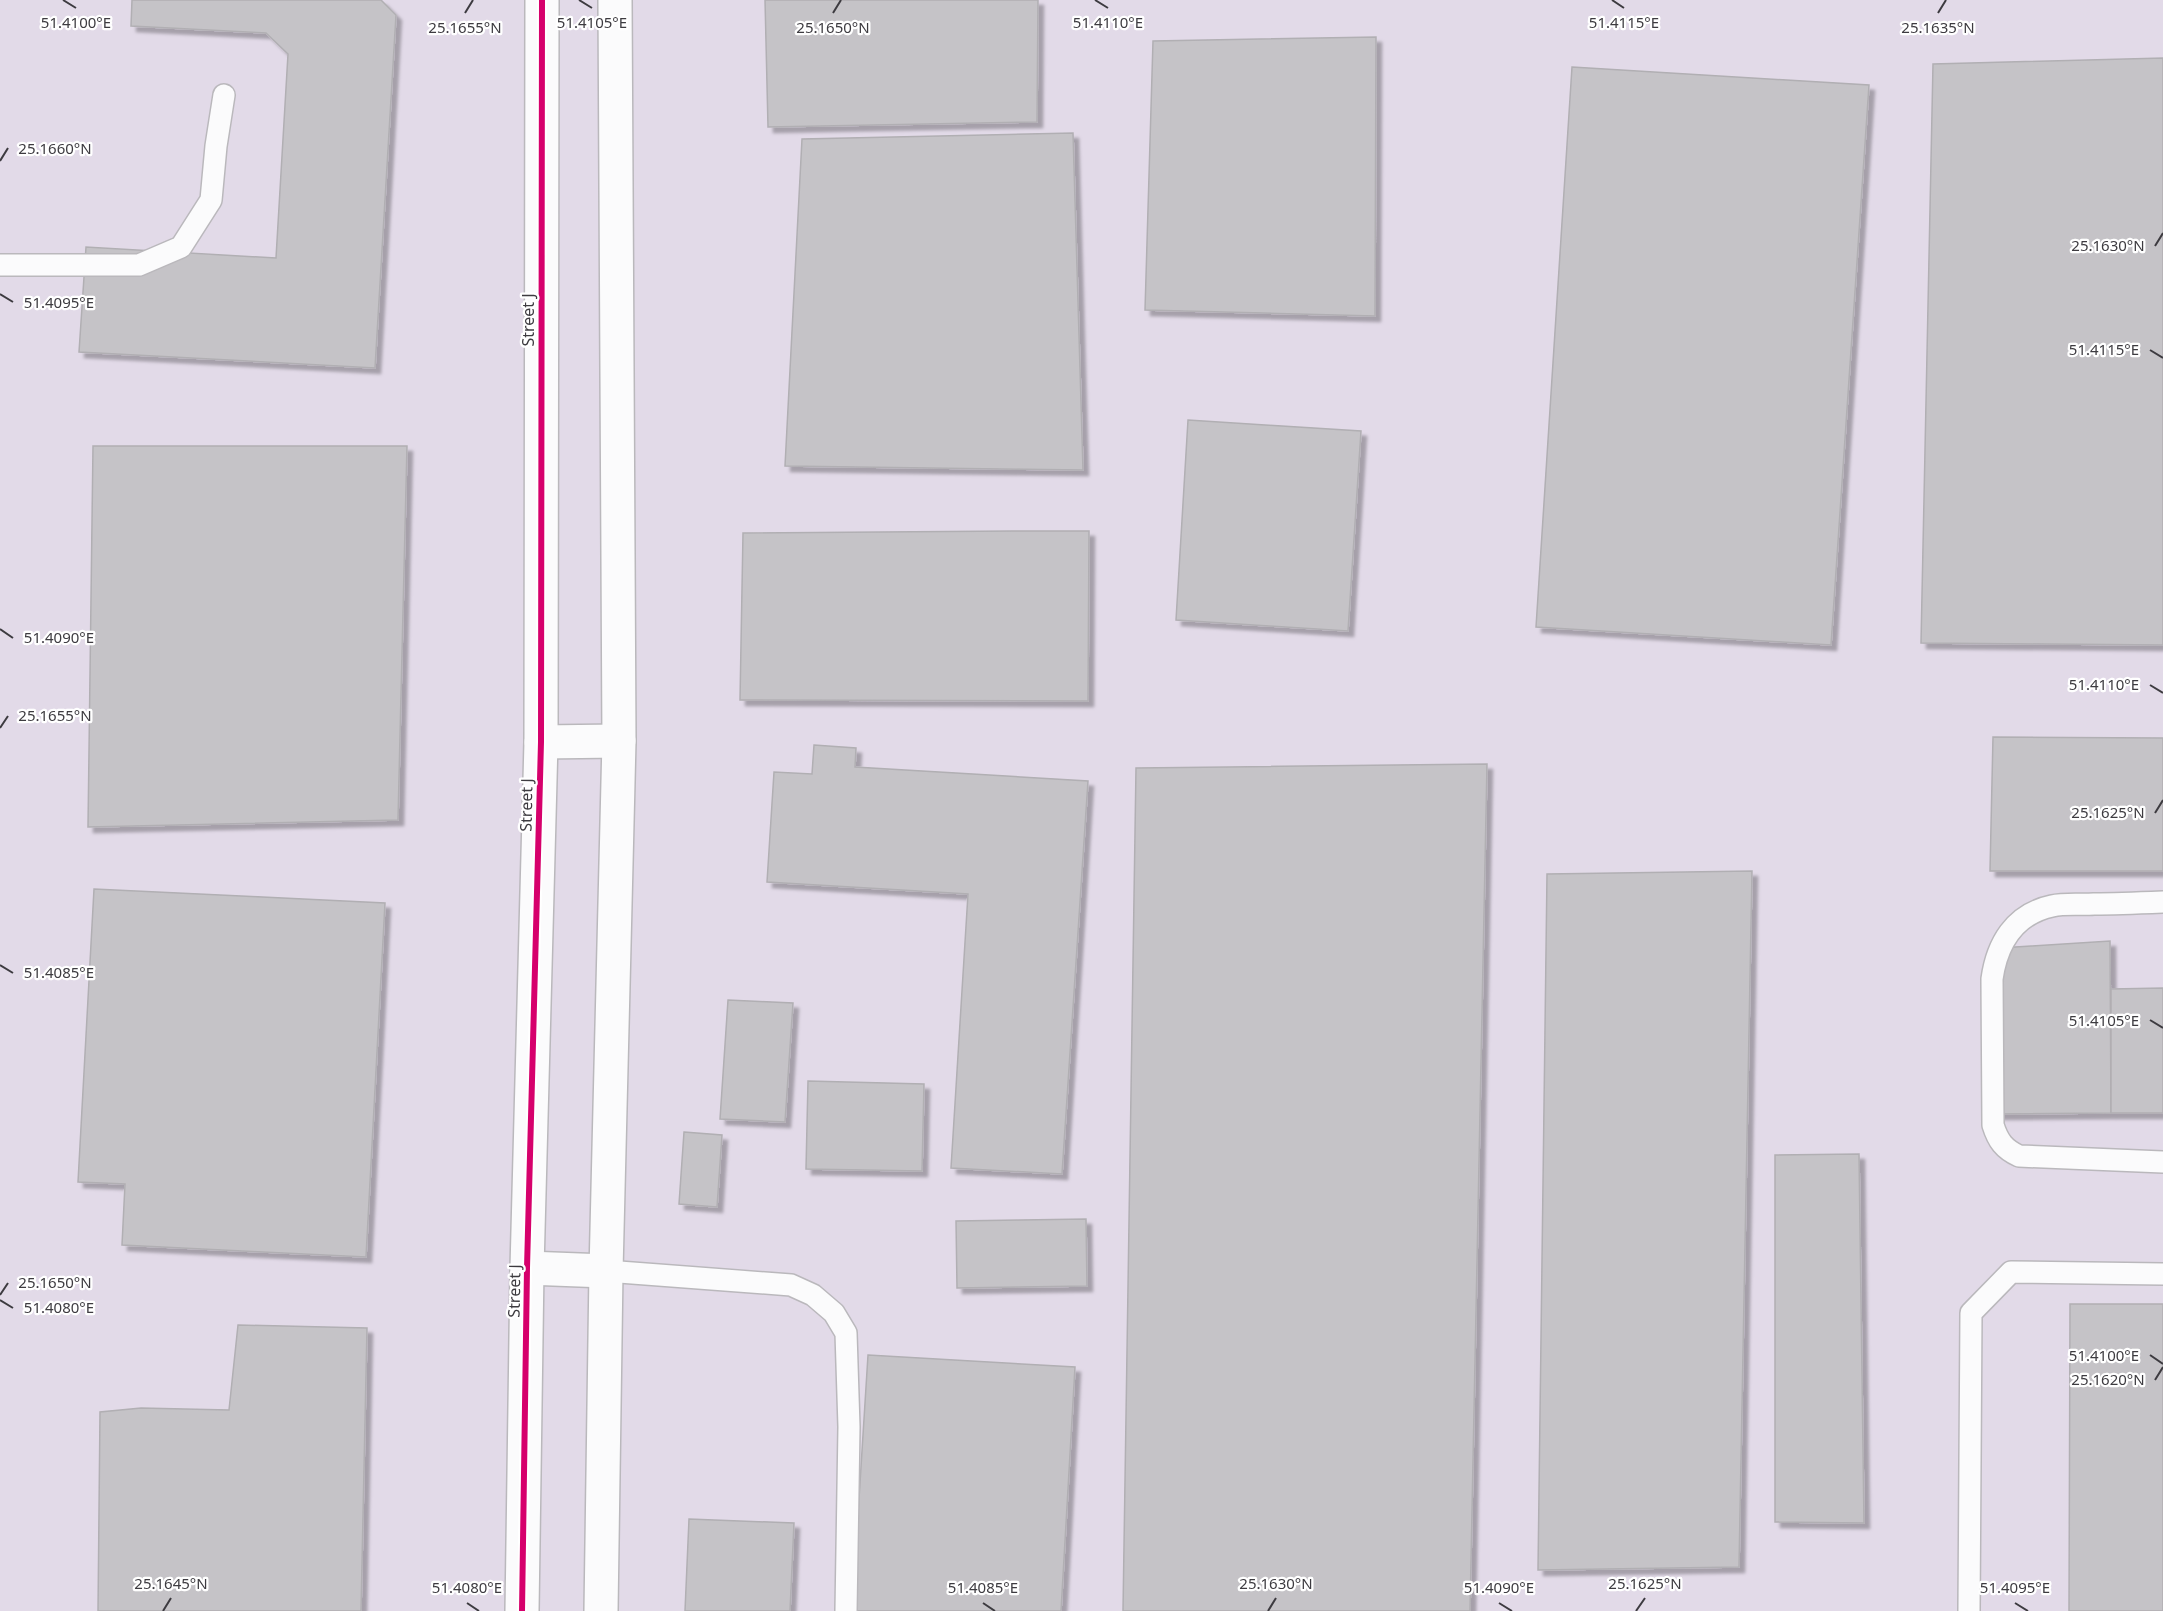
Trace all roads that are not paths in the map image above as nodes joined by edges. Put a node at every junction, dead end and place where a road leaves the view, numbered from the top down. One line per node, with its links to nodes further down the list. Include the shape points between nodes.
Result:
1 (542, 0): 6 (street, Street J)
2 (615, 0): 5 (street)
3 (224, 95): 4 (lane, via 212,200 181,247 139,265)
4 (0, 265)
5 (619, 741): 6 (street); 10 (street)
6 (541, 742): 9 (street, Street J)
7 (2163, 902): 8 (lane, via 2052,906 2033,913 2016,924 2003,940 1992,979 1993,1125 2007,1150 2019,1156)
8 (2163, 1162)
9 (527, 1268): 10 (street); 12 (street, Street J)
10 (606, 1271): 13 (street); 14 (lane, via 791,1285 813,1295 834,1313 846,1333)
11 (2163, 1274): 15 (lane, via 2011,1272 1971,1313)
12 (522, 1611)
13 (601, 1611)
14 (846, 1611)
15 (1969, 1611)

